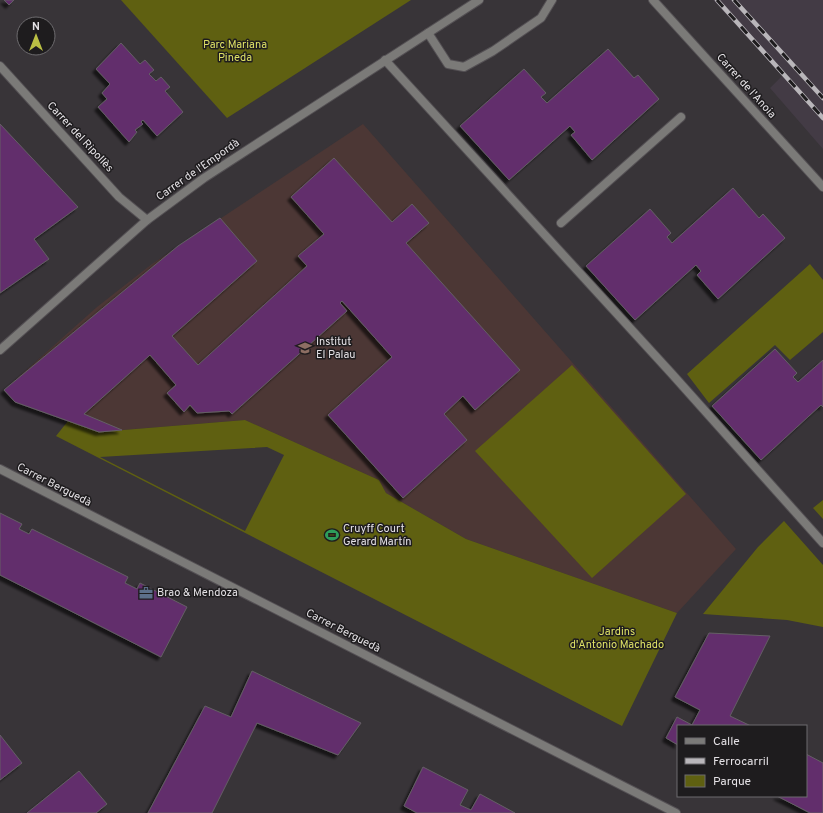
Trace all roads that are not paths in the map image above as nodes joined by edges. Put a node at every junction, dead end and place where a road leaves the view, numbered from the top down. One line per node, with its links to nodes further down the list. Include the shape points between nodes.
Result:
1 (479, 0): 4 (street, Carrer de l'Empordà)
2 (552, 0): 4 (street, via 540,18 464,67 448,64)
3 (653, 0): 8 (street, Carrer de l'Anoia)
4 (428, 33): 5 (street, Carrer de l'Empordà)
5 (385, 60): 9 (street, Carrer de l'Empordà, via 247,149); 13 (street)
6 (0, 66): 9 (street, Carrer del Ripollès, via 119,197)
7 (681, 117): 10 (street)
8 (823, 187)
9 (147, 220): 11 (street, Carrer de l'Empordà)
10 (561, 223)
11 (0, 350)
12 (0, 470): 14 (street, Carrer Berguedà)
13 (823, 543)
14 (676, 813)

